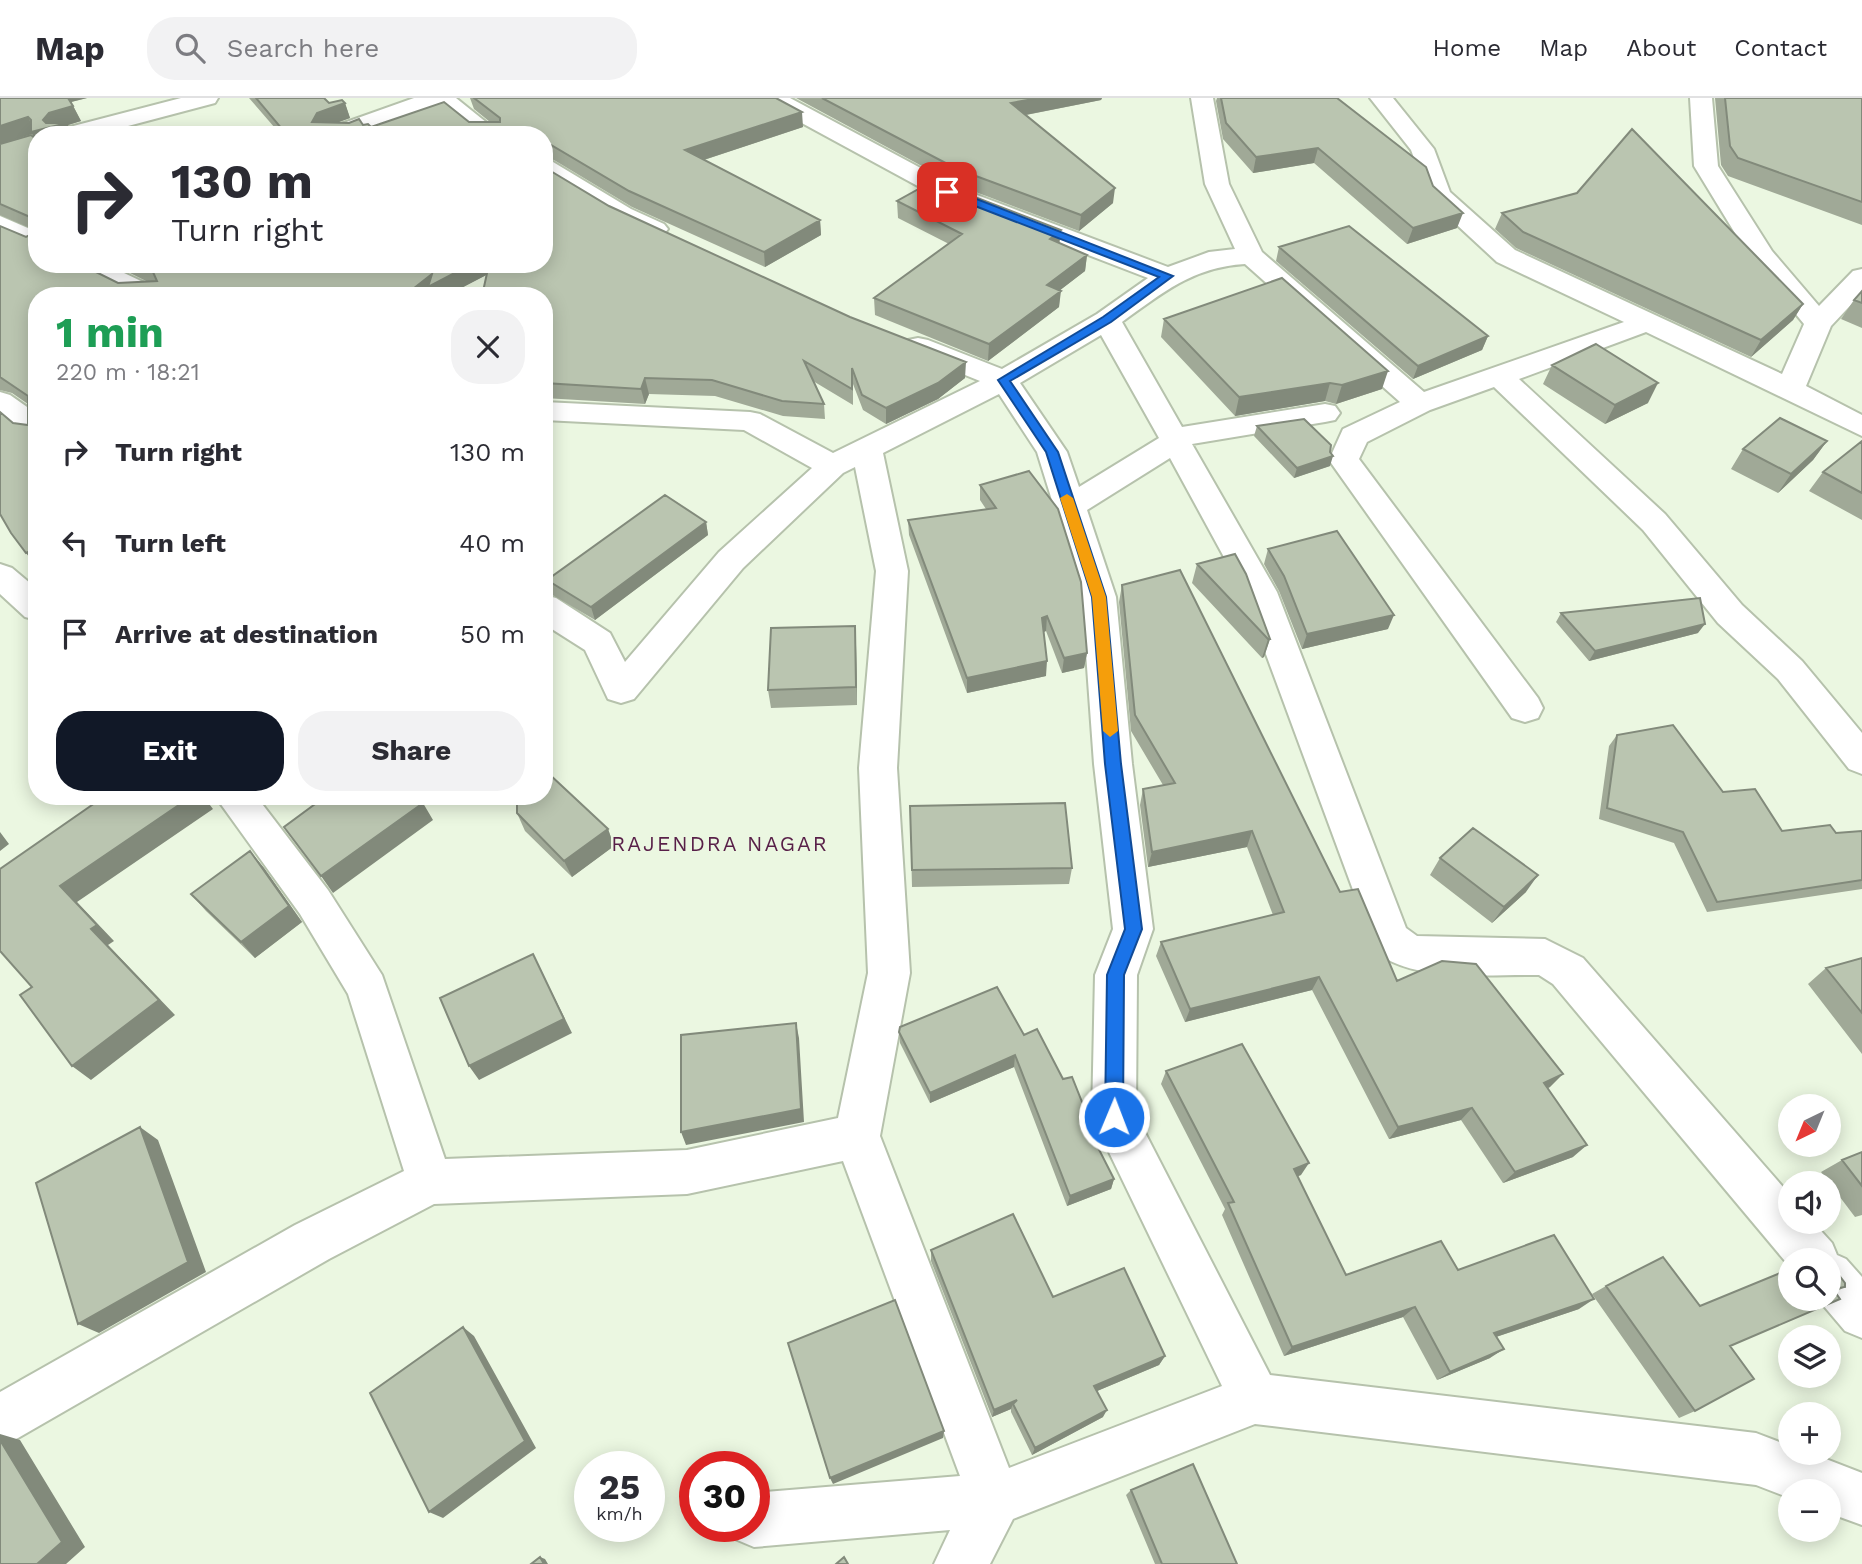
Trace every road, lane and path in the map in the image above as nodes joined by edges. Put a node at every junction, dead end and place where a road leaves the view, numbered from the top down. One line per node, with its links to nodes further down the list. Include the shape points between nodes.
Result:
1 (207, 98): 8 (street)
2 (435, 98): 9 (street)
3 (442, 98): 10 (street)
4 (773, 98): 17 (street, via 947,192)
5 (1202, 98): 15 (street, via 1217,184)
6 (1381, 98): 21 (street, via 1422,149 1439,195 1506,256)
7 (1701, 98): 22 (street, via 1706,166 1761,255)
8 (100, 126)
9 (357, 126)
10 (478, 126)
11 (553, 172): 14 (street, via 622,214)
12 (0, 224): 13 (street)
13 (28, 238)
14 (685, 243)
15 (1251, 256): 17 (street, via 1219,258); 28 (street)
16 (103, 273): 19 (street)
17 (1168, 276): 20 (street)
18 (1862, 277): 22 (street)
19 (131, 287)
20 (1107, 320): 25 (street); 33 (street)
21 (1646, 323): 24 (street); 26 (street)
22 (1818, 323): 26 (street)
23 (887, 333): 25 (street)
24 (1498, 375): 28 (street); 43 (street, via 1654,522 1730,614 1790,670)
25 (1003, 380): 34 (street); 36 (street, via 1052,452)
26 (1790, 389): 32 (street)
27 (0, 401): 31 (street)
28 (1420, 404): 42 (street, via 1354,436 1344,460)
29 (553, 411): 35 (street, via 750,421)
30 (1325, 413): 33 (street, via 1184,436)
31 (28, 422)
32 (1862, 427)
33 (1176, 443): 36 (street); 47 (street, via 1260,592 1390,939 1417,954 1545,957 1568,971)
34 (867, 449): 35 (street); 45 (street, via 892,571 878,768 889,974)
35 (832, 466): 40 (street, via 731,560 621,690 597,642)
36 (1070, 506): 50 (street, via 1099,597 1133,929 1116,975 1114,1117)
37 (0, 576): 38 (street)
38 (28, 601)
39 (28, 607): 41 (street)
40 (553, 613)
41 (0, 617)
42 (1525, 708)
43 (1862, 759)
44 (241, 805): 46 (street, via 314,902 367,988)
45 (857, 1136): 46 (street, via 687,1172); 53 (street)
46 (430, 1182): 51 (street, via 312,1242)
47 (1805, 1248)
48 (1841, 1290): 49 (street)
49 (1862, 1314)
50 (1255, 1399): 52 (street, via 1756,1459); 53 (street)
51 (0, 1420)
52 (1862, 1499)
53 (995, 1500): 54 (street); 55 (street)
54 (770, 1519)
55 (961, 1564)

